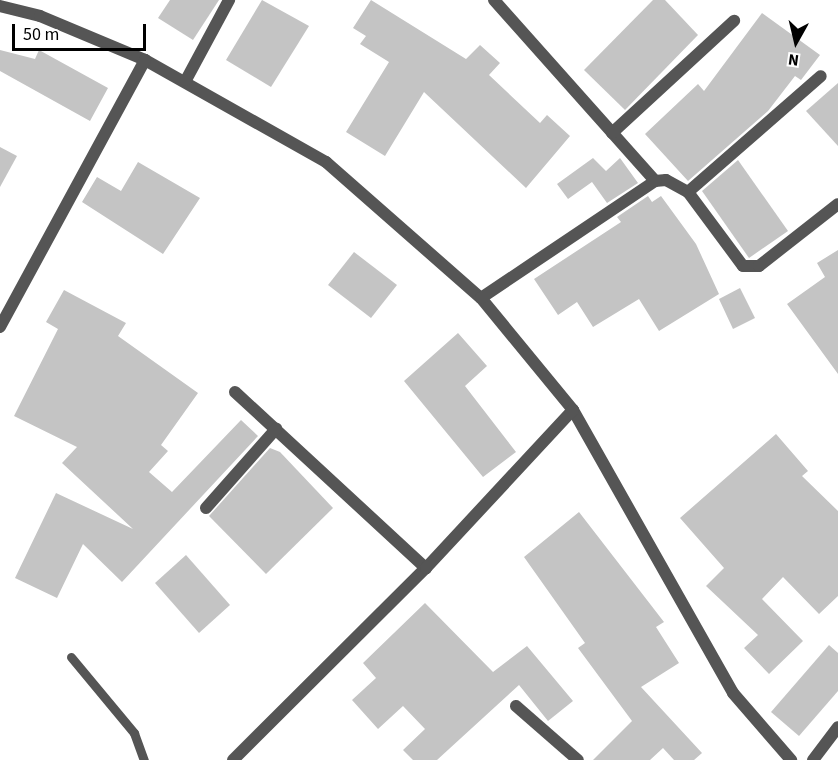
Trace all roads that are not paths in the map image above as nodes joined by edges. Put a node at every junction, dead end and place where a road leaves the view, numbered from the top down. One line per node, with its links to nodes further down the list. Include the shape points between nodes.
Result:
1 (229, 0): 7 (street)
2 (494, 0): 8 (street)
3 (0, 6): 5 (street, via 40,16)
4 (734, 21): 8 (street)
5 (145, 60): 7 (street); 13 (street)
6 (821, 76): 10 (street)
7 (186, 80): 12 (street, via 326,162)
8 (612, 133): 9 (street)
9 (655, 181): 10 (street, via 666,180); 12 (street)
10 (688, 192): 11 (street, via 736,260 751,269)
11 (838, 204)
12 (481, 298): 15 (street)
13 (0, 327)
14 (235, 392): 16 (street)
15 (573, 410): 18 (street); 25 (street, via 733,693)
16 (276, 429): 17 (street); 18 (street)
17 (206, 508)
18 (426, 568): 23 (street)
19 (71, 657): 22 (lane, via 134,733)
20 (516, 706): 24 (street)
21 (838, 726): 26 (street)
22 (144, 760)
23 (233, 760)
24 (578, 760)
25 (791, 760)
26 (813, 760)

